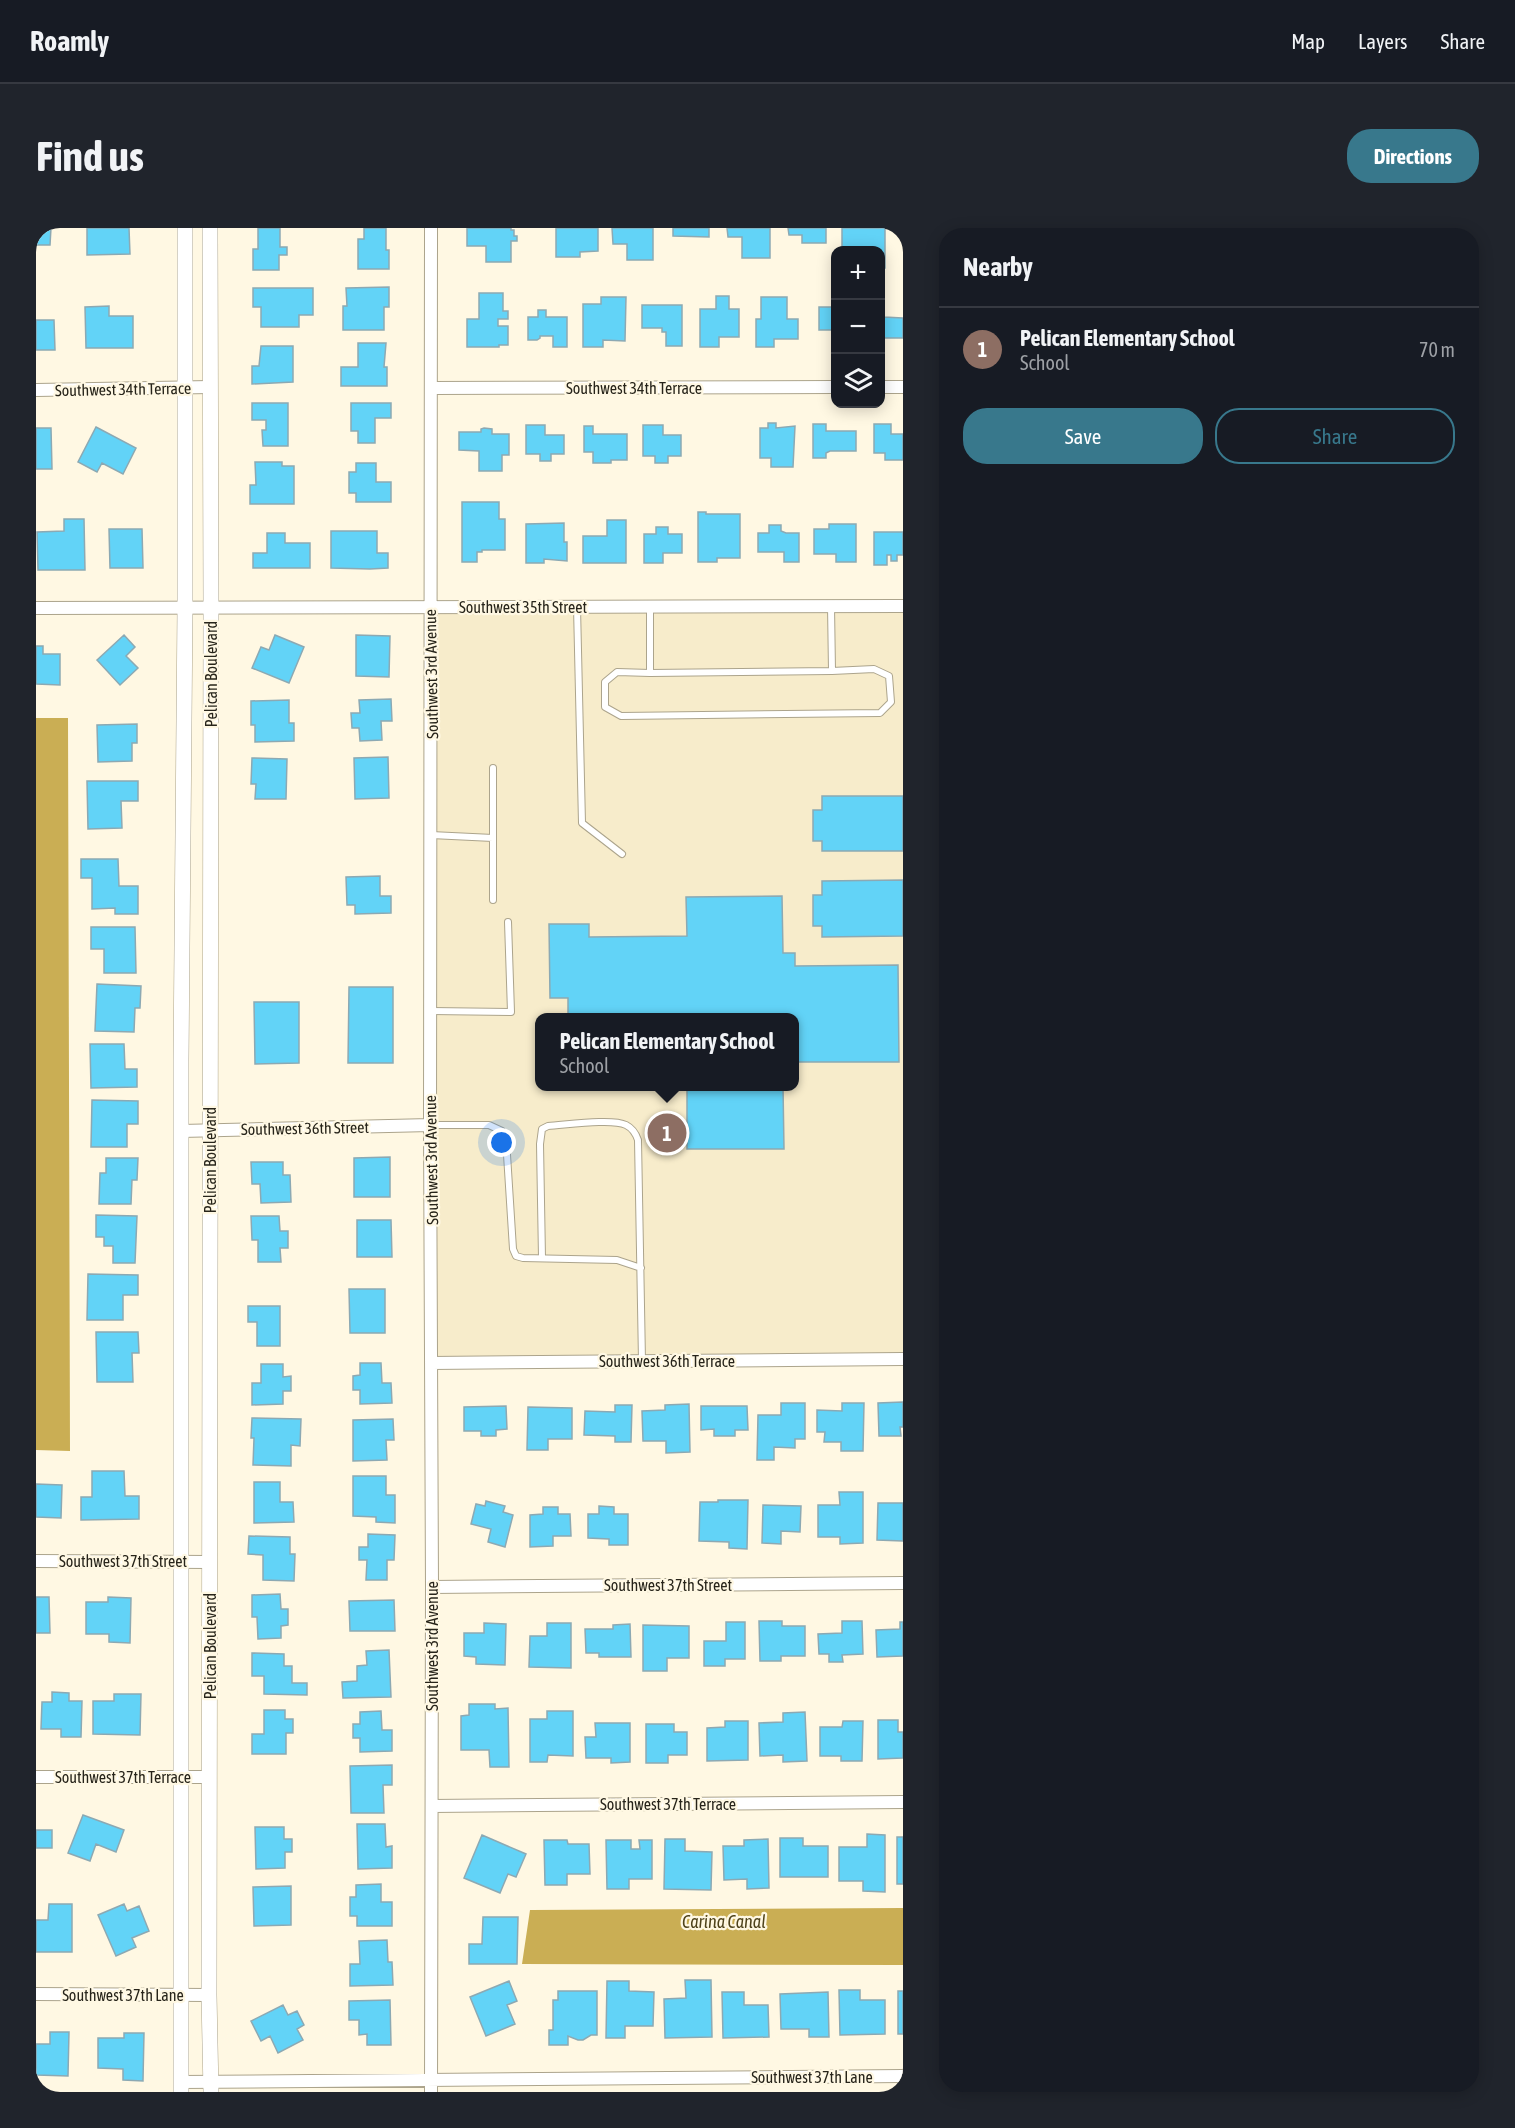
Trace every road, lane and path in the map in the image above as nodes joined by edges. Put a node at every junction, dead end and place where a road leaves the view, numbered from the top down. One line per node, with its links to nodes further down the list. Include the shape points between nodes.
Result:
1 (185, 228): 4 (street, Pelican Boulevard)
2 (210, 228): 5 (street, Pelican Boulevard)
3 (431, 228): 9 (street, Southwest 3rd Avenue)
4 (185, 387): 5 (street, Southwest 34th Terrace); 10 (street, Southwest 34th Terrace); 18 (street, Pelican Boulevard)
5 (210, 387): 11 (street, Pelican Boulevard)
6 (831, 387): 9 (street, Southwest 34th Terrace)
7 (885, 387): 8 (street)
8 (903, 387)
9 (432, 388): 12 (street, Southwest 3rd Avenue)
10 (36, 390)
11 (211, 606): 12 (street, Southwest 35th Street); 18 (street, Southwest 35th Street); 29 (street, Pelican Boulevard)
12 (430, 606): 15 (street, Southwest 35th Street); 22 (street, Southwest 3rd Avenue)
13 (831, 606): 14 (street, Southwest 35th Street); 16 (street, Southwest 35th Street); 19 (lane)
14 (903, 606)
15 (577, 607): 16 (street, Southwest 35th Street); 24 (lane, via 582,823)
16 (650, 607): 20 (lane)
17 (36, 608): 18 (street, Southwest 35th Street)
18 (185, 608): 30 (street, Pelican Boulevard)
19 (832, 671): 20 (lane); 20 (lane, via 874,669 889,676 891,702 880,713 621,716 605,707 605,682 616,672)
20 (650, 673)
21 (493, 768): 23 (lane)
22 (431, 835): 23 (lane); 27 (street, Southwest 3rd Avenue)
23 (493, 838): 25 (lane)
24 (622, 854)
25 (493, 900)
26 (508, 922): 27 (lane, via 511,1012)
27 (431, 1011): 28 (street, Southwest 3rd Avenue)
28 (430, 1125): 29 (street, Southwest 36th Street); 31 (lane, via 489,1125 502,1131 506,1139 513,1249 516,1256); 35 (street, Southwest 3rd Avenue)
29 (210, 1130): 30 (street, Southwest 36th Street); 38 (street, Pelican Boulevard)
30 (181, 1131): 37 (street, Pelican Boulevard)
31 (542, 1258): 32 (lane, via 616,1260); 32 (lane, via 542,1129 612,1122 626,1125 638,1140)
32 (641, 1268): 34 (lane)
33 (903, 1359): 34 (street, Southwest 36th Terrace)
34 (642, 1361): 35 (street, Southwest 36th Terrace)
35 (431, 1363): 40 (street, Southwest 3rd Avenue)
36 (36, 1560): 37 (street, Southwest 37th Street)
37 (181, 1562): 38 (street, Southwest 37th Street); 43 (street, Pelican Boulevard)
38 (210, 1562): 42 (street, Pelican Boulevard)
39 (903, 1583): 40 (street, Southwest 37th Street)
40 (432, 1587): 45 (street, Southwest 3rd Avenue)
41 (36, 1777): 43 (street, Southwest 37th Terrace)
42 (209, 1777): 43 (street, Southwest 37th Terrace); 47 (street, Pelican Boulevard)
43 (180, 1778): 48 (street, Pelican Boulevard)
44 (903, 1802): 45 (street, Southwest 37th Terrace)
45 (432, 1806): 50 (street, Southwest 3rd Avenue)
46 (36, 1995): 48 (street, Southwest 37th Lane)
47 (209, 1995): 48 (street, Southwest 37th Lane); 52 (street, Pelican Boulevard)
48 (181, 1996): 51 (street, Pelican Boulevard)
49 (903, 2076): 50 (street, Southwest 37th Lane)
50 (431, 2086): 52 (street, Southwest 37th Lane)
51 (181, 2087): 52 (street, Southwest 37th Lane)
52 (211, 2087)

